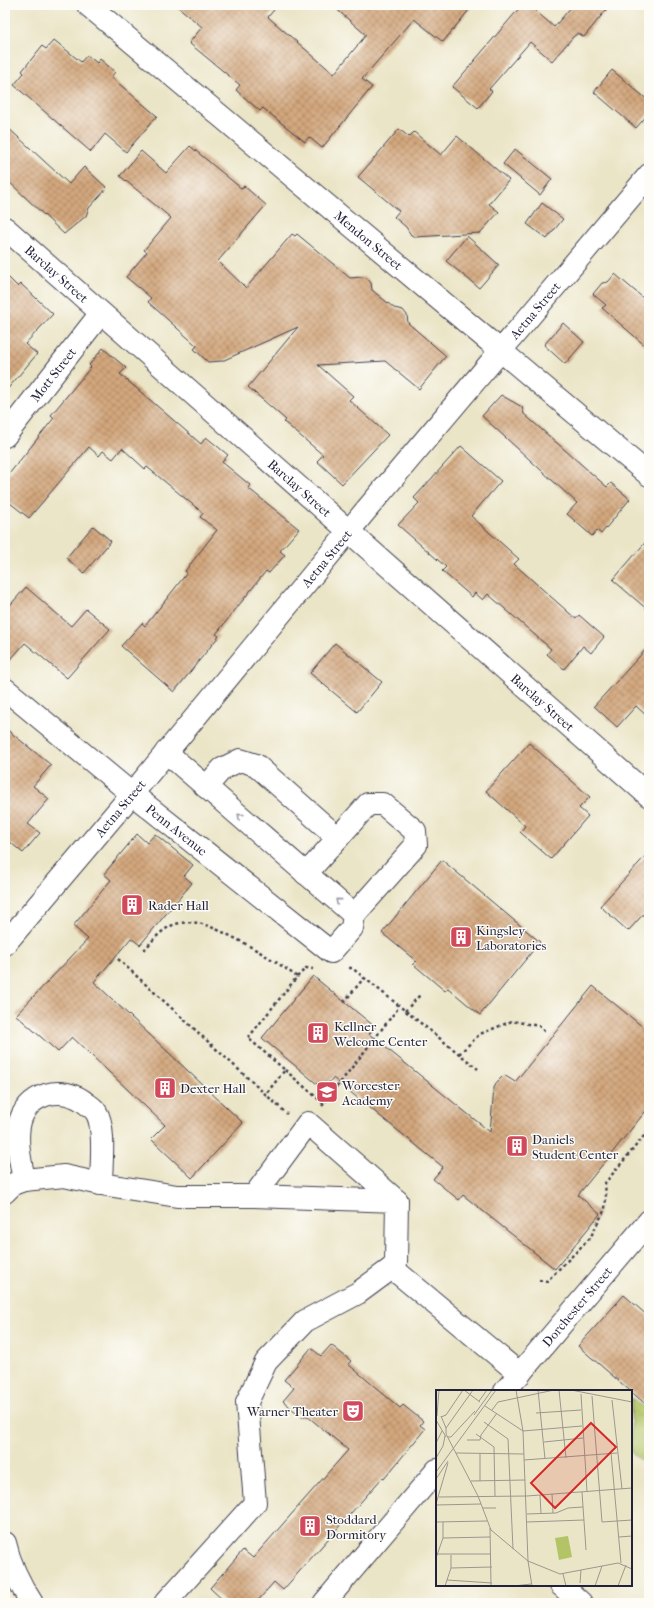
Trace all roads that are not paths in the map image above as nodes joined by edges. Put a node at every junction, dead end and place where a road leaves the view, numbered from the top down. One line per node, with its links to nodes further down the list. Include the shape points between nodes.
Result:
1 (88, 5): 5 (street, Mendon Street)
2 (649, 175): 5 (street, Aetna Street)
3 (5, 228): 4 (street, Barclay Street)
4 (102, 313): 6 (street, Mott Street); 8 (street, Barclay Street)
5 (500, 350): 7 (street, Mendon Street); 8 (street, Aetna Street)
6 (5, 436)
7 (649, 475)
8 (349, 530): 10 (street, Aetna Street); 13 (street, Barclay Street)
9 (5, 689): 12 (street, Penn Avenue)
10 (166, 752): 11 (street); 12 (street, Aetna Street)
11 (206, 787): 14 (street, via 222,769 240,760 256,765); 15 (street, one-way to 11)
12 (132, 794): 16 (street, Penn Avenue, via 331,952 352,928); 17 (street, Aetna Street)
13 (649, 796)
14 (338, 838): 15 (street); 16 (street, via 368,804 383,804 414,831 416,845)
15 (306, 874): 16 (street, one-way to 15)
16 (354, 916)
17 (5, 944)
18 (24, 1180): 19 (street, via 64,1176); 19 (street, via 19,1125 26,1109 36,1098 54,1092 71,1094 96,1112 101,1129); 20 (street, via 13,1184)
19 (101, 1184): 21 (street, via 177,1196)
20 (5, 1192)
21 (254, 1196): 22 (street); 22 (street, via 306,1126)
22 (397, 1201): 24 (street, via 396,1263)
23 (649, 1221): 25 (street, Dorchester Street)
24 (392, 1268): 25 (street); 31 (street, via 358,1293 305,1321 266,1362 247,1402 256,1503)
25 (520, 1374): 26 (street, Dorchester Street)
26 (506, 1390)
27 (436, 1472): 32 (street)
28 (5, 1543): 30 (street, via 22,1588)
29 (562, 1586): 33 (street)
30 (32, 1603)
31 (165, 1603)
32 (324, 1603)
33 (581, 1603)

